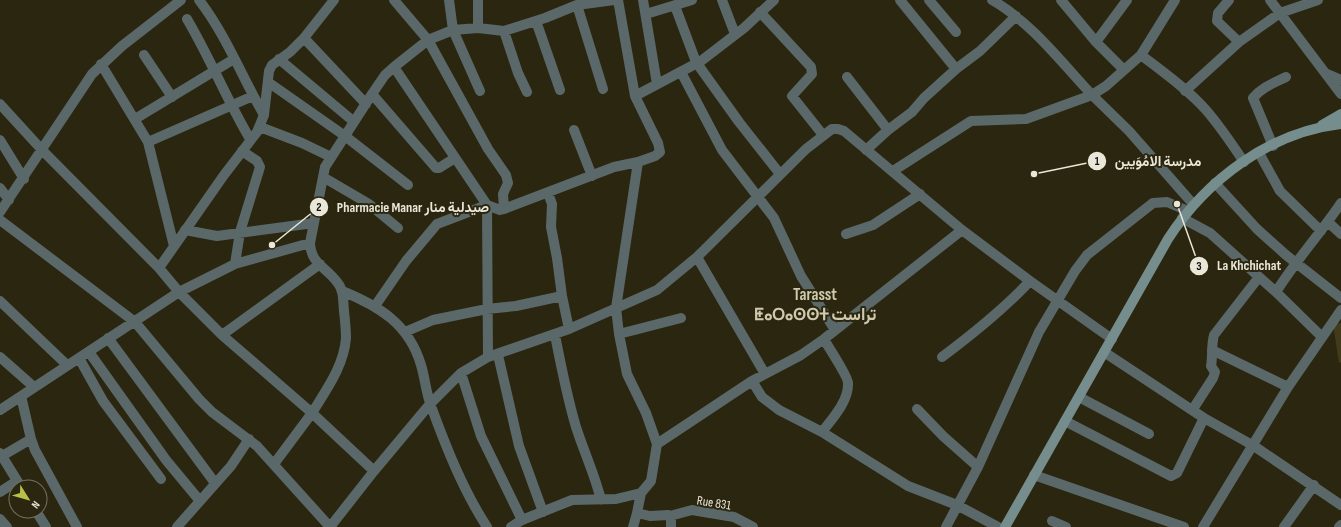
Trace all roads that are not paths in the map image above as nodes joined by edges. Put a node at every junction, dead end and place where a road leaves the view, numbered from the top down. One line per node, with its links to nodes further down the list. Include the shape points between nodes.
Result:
1 (181, 0): 45 (street)
2 (199, 0): 42 (street, via 218,26)
3 (334, 0): 36 (street)
4 (394, 0): 37 (street)
5 (449, 0): 32 (street)
6 (478, 0): 31 (street)
7 (614, 0): 23 (street)
8 (618, 0): 66 (street)
9 (643, 0): 27 (street)
10 (692, 0): 24 (street)
11 (722, 0): 35 (street)
12 (774, 0): 25 (street)
13 (900, 0): 47 (street)
14 (929, 0): 34 (street)
15 (992, 0): 28 (street)
16 (1127, 0): 38 (street)
17 (1175, 0): 41 (street)
18 (1229, 0): 39 (street, via 1218,13 1217,21)
19 (1270, 0): 26 (street)
20 (1296, 0): 26 (street)
21 (1318, 0): 26 (street)
22 (1065, 2): 38 (street)
23 (578, 5): 30 (street); 57 (street)
24 (675, 6): 27 (street); 44 (street)
25 (762, 7): 35 (street); 80 (street, via 811,67 812,74 792,96)
26 (1283, 11): 39 (street); 51 (street)
27 (646, 14): 56 (street)
28 (1016, 16): 47 (street, via 980,51); 64 (street)
29 (187, 19): 49 (street)
30 (536, 21): 33 (street); 58 (street)
31 (478, 28): 32 (street); 33 (street)
32 (453, 30): 37 (street); 59 (street)
33 (504, 30): 61 (street)
34 (956, 32)
35 (736, 34): 44 (street)
36 (304, 38): 43 (street); 69 (street)
37 (428, 40): 46 (street); 108 (street, via 488,149 506,175 508,183 503,194)
38 (1096, 42): 48 (street)
39 (1239, 42): 60 (street)
40 (144, 55): 67 (street)
41 (1140, 55): 48 (street); 60 (street)
42 (234, 59): 49 (street); 65 (street)
43 (279, 59): 55 (street, via 269,71); 74 (street)
44 (696, 62): 50 (street); 95 (street)
45 (101, 64): 73 (street); 86 (street, via 82,87)
46 (394, 67): 62 (street); 91 (street)
47 (956, 69): 79 (street, via 912,112)
48 (1124, 70): 64 (street)
49 (216, 71): 67 (street); 70 (street)
50 (681, 72): 56 (street); 104 (street, via 722,150)
51 (1325, 73): 54 (street); 63 (street)
52 (847, 77): 79 (street)
53 (1286, 77): 85 (street, via 1267,85 1253,98)
54 (1341, 80)
55 (268, 82): 72 (street); 81 (street)
56 (657, 84): 66 (street)
57 (603, 89)
58 (560, 90)
59 (480, 91)
60 (1185, 91): 93 (street, via 1207,111)
61 (527, 92)
62 (372, 94): 69 (street); 91 (street, via 436,168)
63 (1341, 94)
64 (1092, 95): 94 (street, via 1026,119 970,121); 109 (street, via 1129,131)
65 (253, 96): 70 (street); 72 (street)
66 (635, 96): 92 (street, via 660,152)
67 (172, 98): 73 (street)
68 (0, 104): 86 (street)
69 (366, 104): 74 (street)
70 (231, 105): 82 (street); 84 (street)
71 (1341, 114): 77 (street)
72 (264, 115): 76 (street)
73 (135, 119): 84 (street)
74 (353, 121): 81 (street)
75 (1341, 124): 77 (street)
76 (260, 127): 82 (street); 90 (street)
77 (1319, 128): 85 (street)
78 (574, 130): 96 (street)
79 (888, 130): 87 (street)
80 (823, 135): 87 (street, via 832,129 838,129); 95 (street)
81 (344, 136): 90 (street); 100 (street)
82 (250, 139): 88 (street)
83 (0, 140): 98 (street)
84 (148, 142): 122 (street)
85 (1272, 146): 89 (street)
86 (42, 150): 98 (street); 127 (street)
87 (866, 150): 94 (street)
88 (242, 151): 115 (street); 118 (street, via 260,167)
89 (1259, 153): 93 (street); 117 (street, via 1280,191)
90 (331, 157): 97 (street)
91 (455, 158): 107 (street)
92 (638, 162): 96 (street, via 614,167); 138 (street)
93 (1244, 162): 99 (street)
94 (893, 171): 103 (street)
95 (780, 174): 104 (street)
96 (592, 176): 102 (street)
97 (322, 177): 113 (street); 114 (street, via 369,204)
98 (24, 179): 105 (street)
99 (1215, 182): 109 (street); 124 (street, via 1257,229)
100 (408, 184)
101 (0, 188): 105 (street)
102 (548, 193): 108 (street); 133 (street, via 552,204 551,227)
103 (920, 194): 116 (street); 119 (street, via 873,225)
104 (758, 195): 123 (street); 144 (street, via 774,218 801,276)
105 (9, 200): 110 (street)
106 (1341, 203): 112 (street)
107 (488, 205): 108 (street); 137 (street, via 442,221 432,228 406,260); 139 (street)
108 (504, 209)
109 (1188, 211): 128 (street); 136 (street, via 1159,201 1145,208 1087,255); 152 (street, via 1168,239)
110 (0, 212)
111 (0, 220): 142 (street)
112 (1328, 222): 117 (street); 120 (street)
113 (314, 223): 118 (street); 121 (street)
114 (398, 228)
115 (185, 230): 118 (street, via 217,236); 122 (street)
116 (962, 230): 129 (street); 144 (street)
117 (1321, 231): 124 (street)
118 (240, 232): 125 (street)
119 (846, 234)
120 (1341, 234)
121 (310, 243): 125 (street); 126 (street, via 311,254)
122 (174, 246): 127 (street)
123 (697, 257): 138 (street, via 657,290); 162 (street)
124 (1295, 262): 132 (street); 134 (street)
125 (235, 264): 131 (street)
126 (320, 264): 130 (street, via 338,282); 147 (street)
127 (159, 268): 131 (street)
128 (1260, 277): 132 (street); 153 (street, via 1214,336)
129 (1030, 281): 136 (street); 158 (street, via 989,321)
130 (342, 291): 137 (street); 172 (street, via 345,345 333,379)
131 (179, 292): 142 (street); 147 (street)
132 (1276, 292): 149 (street)
133 (562, 296): 139 (street); 143 (street)
134 (1341, 298)
135 (0, 301): 160 (street)
136 (1059, 301): 152 (street); 183 (street, via 1039,332)
137 (375, 306): 145 (street, via 392,318)
138 (616, 308): 143 (street); 146 (street)
139 (487, 309): 145 (street, via 434,320); 156 (street)
140 (1341, 310): 149 (street)
141 (681, 318): 146 (street)
142 (135, 322): 150 (street); 178 (street, via 199,399 212,412)
143 (569, 329): 148 (street)
144 (835, 330): 151 (street)
145 (405, 332): 168 (street, via 420,364)
146 (619, 334): 179 (street, via 630,382 646,413)
147 (222, 335): 172 (street)
148 (555, 335): 156 (street); 191 (street, via 566,392)
149 (1322, 337): 165 (street)
150 (108, 338): 154 (street); 188 (street)
151 (824, 339): 162 (street, via 802,355); 175 (street, via 848,382 847,392 840,407)
152 (1112, 339): 155 (street)
153 (1212, 350): 165 (street); 170 (street, via 1211,366 1215,372)
154 (89, 352): 159 (street); 192 (street, via 166,460)
155 (1104, 352): 167 (street); 170 (street)
156 (493, 356): 161 (street); 195 (street, via 519,446)
157 (0, 357): 164 (street)
158 (942, 357)
159 (79, 358): 160 (street); 187 (street, via 103,401)
160 (67, 365): 164 (street)
161 (461, 373): 168 (street); 199 (street, via 481,436)
162 (765, 374): 163 (street)
163 (752, 381): 175 (street, via 762,397 774,406); 179 (street)
164 (34, 387): 166 (street)
165 (1288, 387): 180 (street)
166 (20, 396): 171 (street); 177 (street)
167 (1079, 397): 174 (street); 176 (street)
168 (430, 404): 184 (street); 205 (street, via 455,467)
169 (917, 409): 183 (street)
170 (1193, 409): 173 (street)
171 (0, 410)
172 (312, 413): 182 (street); 184 (street)
173 (1204, 418): 174 (street, via 1177,473 1171,476); 180 (street)
174 (1065, 421): 185 (street)
175 (822, 432): 193 (street, via 908,486)
176 (1148, 434)
177 (31, 439): 181 (street); 201 (street)
178 (249, 439): 182 (street); 188 (street, via 231,466)
179 (657, 444): 190 (street, via 651,480)
180 (1254, 446): 189 (street); 215 (street)
181 (1, 454): 186 (street)
182 (274, 464): 202 (street)
183 (978, 467): 193 (street)
184 (374, 471): 202 (street)
185 (1034, 475): 212 (street); 214 (street)
186 (16, 479)
187 (161, 479)
188 (215, 483): 192 (street)
189 (1314, 485): 194 (street); 216 (street)
190 (641, 493): 191 (street); 196 (street)
191 (601, 500): 195 (street, via 572,500)
192 (200, 501): 204 (street)
193 (956, 505): 210 (street); 211 (street)
194 (1341, 505)
195 (542, 512): 199 (street)
196 (637, 513): 197 (street, Rue 831); 207 (street)
197 (670, 516): 208 (street); 209 (street, Rue 831, via 692,510 734,517)
198 (0, 519): 203 (street)
199 (522, 520): 206 (street)
200 (1052, 521): 213 (street)
201 (72, 525)
202 (333, 526)
203 (7, 527)
204 (177, 527)
205 (487, 527)
206 (511, 527)
207 (633, 527)
208 (671, 527)
209 (753, 527)
210 (946, 527)
211 (998, 527)
212 (1005, 527)
213 (1066, 527)
214 (1184, 527)
215 (1203, 527)
216 (1284, 527)

